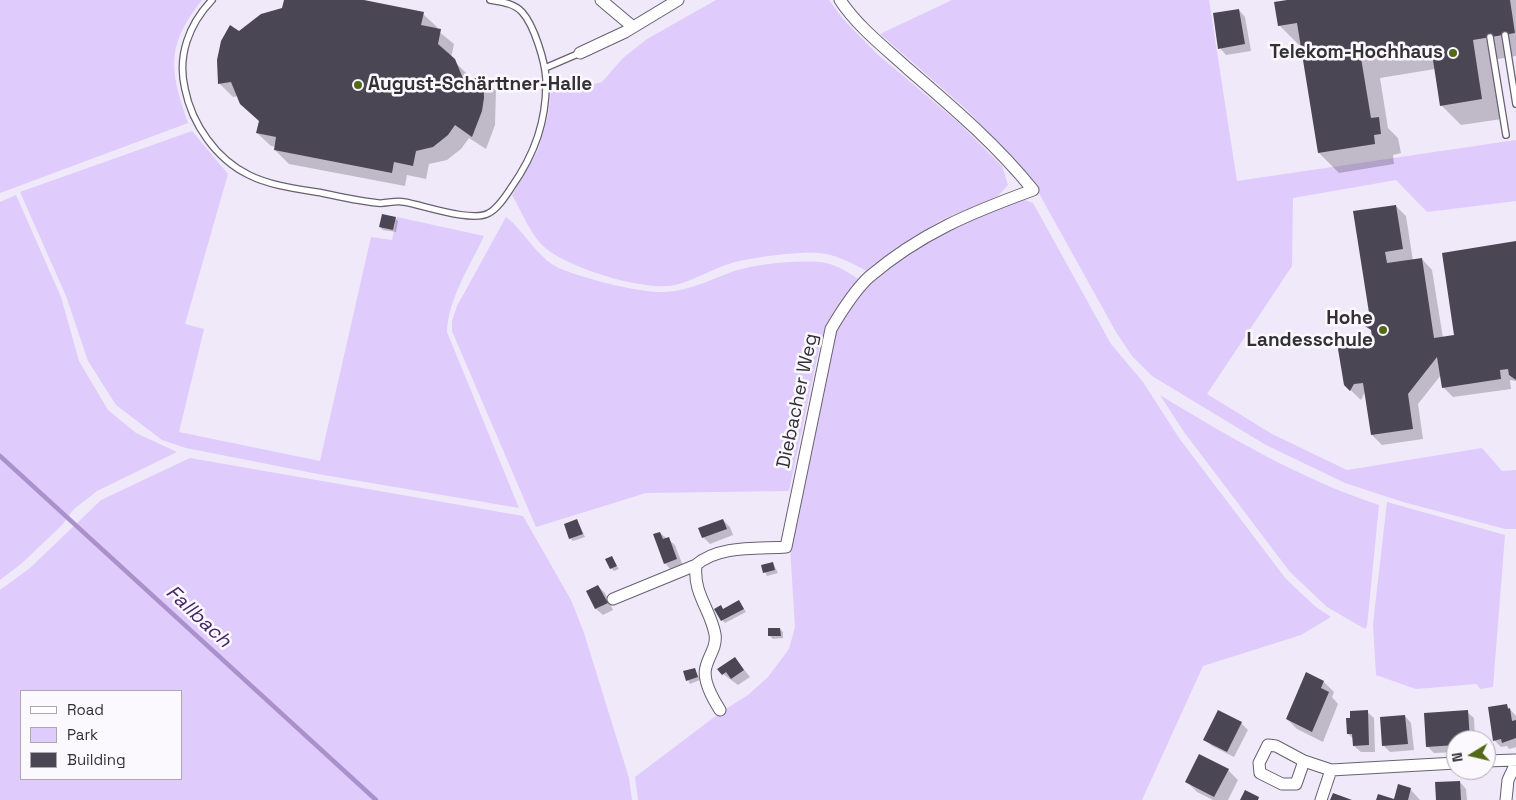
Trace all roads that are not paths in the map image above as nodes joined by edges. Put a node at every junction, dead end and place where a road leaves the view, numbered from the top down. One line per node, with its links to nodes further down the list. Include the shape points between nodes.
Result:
1 (212, 0): 10 (lane, via 195,20 182,59 182,74 190,106 210,142 225,158 248,175 286,187 380,204 400,201 467,215 490,213 505,197 534,150 544,116)
2 (490, 0): 10 (lane, via 506,3 522,12)
3 (601, 0): 6 (street)
4 (678, 0): 6 (street)
5 (840, 0): 13 (street, Diebacher Weg, via 882,45 1009,159 1033,190 944,225 868,278 831,329 786,548 736,550 703,559)
6 (633, 27): 9 (street)
7 (1505, 35): 11 (lane)
8 (1490, 37): 12 (lane)
9 (580, 53): 10 (lane)
10 (546, 68)
11 (1516, 104)
12 (1506, 135)
13 (696, 565): 14 (street, Diebacher Weg); 15 (street, via 697,589 715,636 715,645 705,668 706,680)
14 (613, 599)
15 (720, 710)
16 (1304, 760): 20 (street)
17 (1496, 761): 18 (street)
18 (1516, 761): 22 (street, via 1508,780)
19 (1446, 763): 20 (street)
20 (1330, 770): 21 (street)
21 (1321, 800)
22 (1506, 800)

